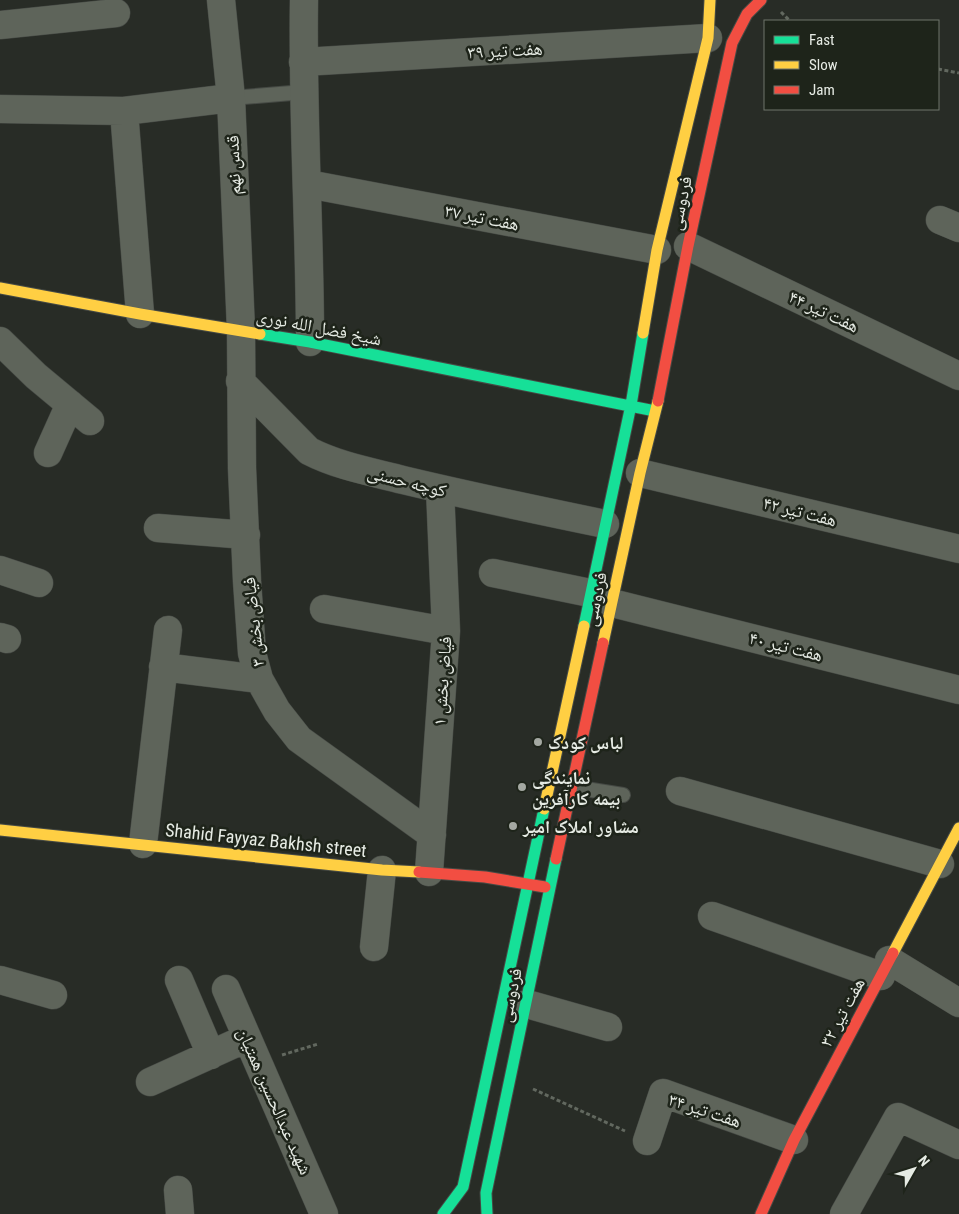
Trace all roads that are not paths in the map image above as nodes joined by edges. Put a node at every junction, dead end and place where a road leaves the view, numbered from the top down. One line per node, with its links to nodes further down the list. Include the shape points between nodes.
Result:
1 (221, 0): 11 (street, قدس نهم)
2 (304, 0): 9 (street)
3 (710, 0): 8 (main road, فردوسی)
4 (716, 0): 8 (main road, فردوسی)
5 (761, 0): 15 (main road, فردوسی, via 746,14 732,43)
6 (116, 13): 7 (street)
7 (0, 25)
8 (708, 38): 9 (street, هفت تیر ۳۹); 16 (main road, فردوسی)
9 (303, 62): 10 (street)
10 (304, 92): 11 (lane); 14 (street)
11 (231, 98): 13 (street); 19 (street, قدس نهم)
12 (0, 109): 13 (street)
13 (124, 111): 18 (street)
14 (308, 184): 16 (street, هفت تیر ۳۷); 21 (street)
15 (688, 246): 22 (street, هفت تیر ۴۴); 25 (main road, فردوسی)
16 (657, 250): 24 (main road, فردوسی)
17 (0, 288): 18 (main road, شیخ فضل الله نوری)
18 (140, 314): 19 (main road, شیخ فضل الله نوری)
19 (241, 330): 21 (main road, شیخ فضل الله نوری); 23 (street, فیاض بخش ۳)
20 (0, 341): 26 (street, via 80,412)
21 (310, 342): 24 (main road, شیخ فضل الله نوری)
22 (959, 376)
23 (240, 380): 28 (street, کوچه حسنی, via 309,451 333,461); 31 (street, فیاض بخش ۳)
24 (631, 406): 25 (main road, شیخ فضل الله نوری); 29 (main road, فردوسی)
25 (656, 411): 27 (main road, فردوسی)
26 (48, 453)
27 (640, 473): 32 (street, هفت تیر ۴۲); 36 (main road, فردوسی)
28 (440, 489): 29 (street, کوچه حسنی); 39 (street, فیاض بخش ۱)
29 (604, 524): 36 (main road, فردوسی)
30 (158, 528): 31 (street)
31 (246, 535): 41 (street, فیاض بخش ۳, via 252,653)
32 (959, 549)
33 (0, 570): 35 (street)
34 (493, 573): 36 (street, هفت تیر ۴۰)
35 (39, 583)
36 (601, 598): 42 (street, هفت تیر ۴۰); 43 (main road, فردوسی); 53 (main road, فردوسی)
37 (324, 609): 39 (street)
38 (168, 630): 40 (street)
39 (446, 630): 48 (street, فیاض بخش ۱)
40 (163, 667): 41 (street); 49 (street)
41 (259, 679): 48 (street, فیاض بخش ۳, via 277,711 299,738)
42 (959, 690)
43 (573, 787): 45 (lane); 54 (main road, فردوسی)
44 (680, 791): 50 (street)
45 (623, 795)
46 (0, 830): 49 (main road, Shahid Fayyaz Bakhsh street)
47 (959, 830): 50 (main road, هفت تیر ۳۲)
48 (432, 835): 52 (street, فیاض بخش ۱)
49 (143, 844): 51 (main road, Shahid Fayyaz Bakhsh street)
50 (940, 864): 57 (main road, هفت تیر ۳۲)
51 (382, 870): 52 (main road, Shahid Fayyaz Bakhsh street); 56 (street)
52 (429, 872): 53 (main road, Shahid Fayyaz Bakhsh street)
53 (528, 883): 54 (main road, Shahid Fayyaz Bakhsh street); 72 (main road, فردوسی, via 463,1187)
54 (551, 888): 63 (main road, فردوسی)
55 (712, 916): 57 (street)
56 (374, 947)
57 (885, 968): 62 (street); 68 (main road, هفت تیر ۳۲)
58 (0, 980): 61 (street)
59 (179, 980): 66 (street)
60 (226, 988): 65 (street, شهید عبدالحسین همتیان)
61 (53, 995)
62 (959, 1003)
63 (526, 1004): 64 (street); 73 (main road, فردوسی, via 486,1192)
64 (608, 1027)
65 (247, 1038): 66 (street); 71 (street, شهید عبدالحسین همتیان)
66 (211, 1055): 67 (street)
67 (150, 1082)
68 (794, 1140): 69 (street, هفت تیر ۳۴, via 663,1094); 74 (main road, هفت تیر ۳۲)
69 (647, 1141)
70 (959, 1145): 75 (street, via 898,1117)
71 (324, 1214)
72 (443, 1214)
73 (487, 1214)
74 (761, 1214)
75 (844, 1214)

